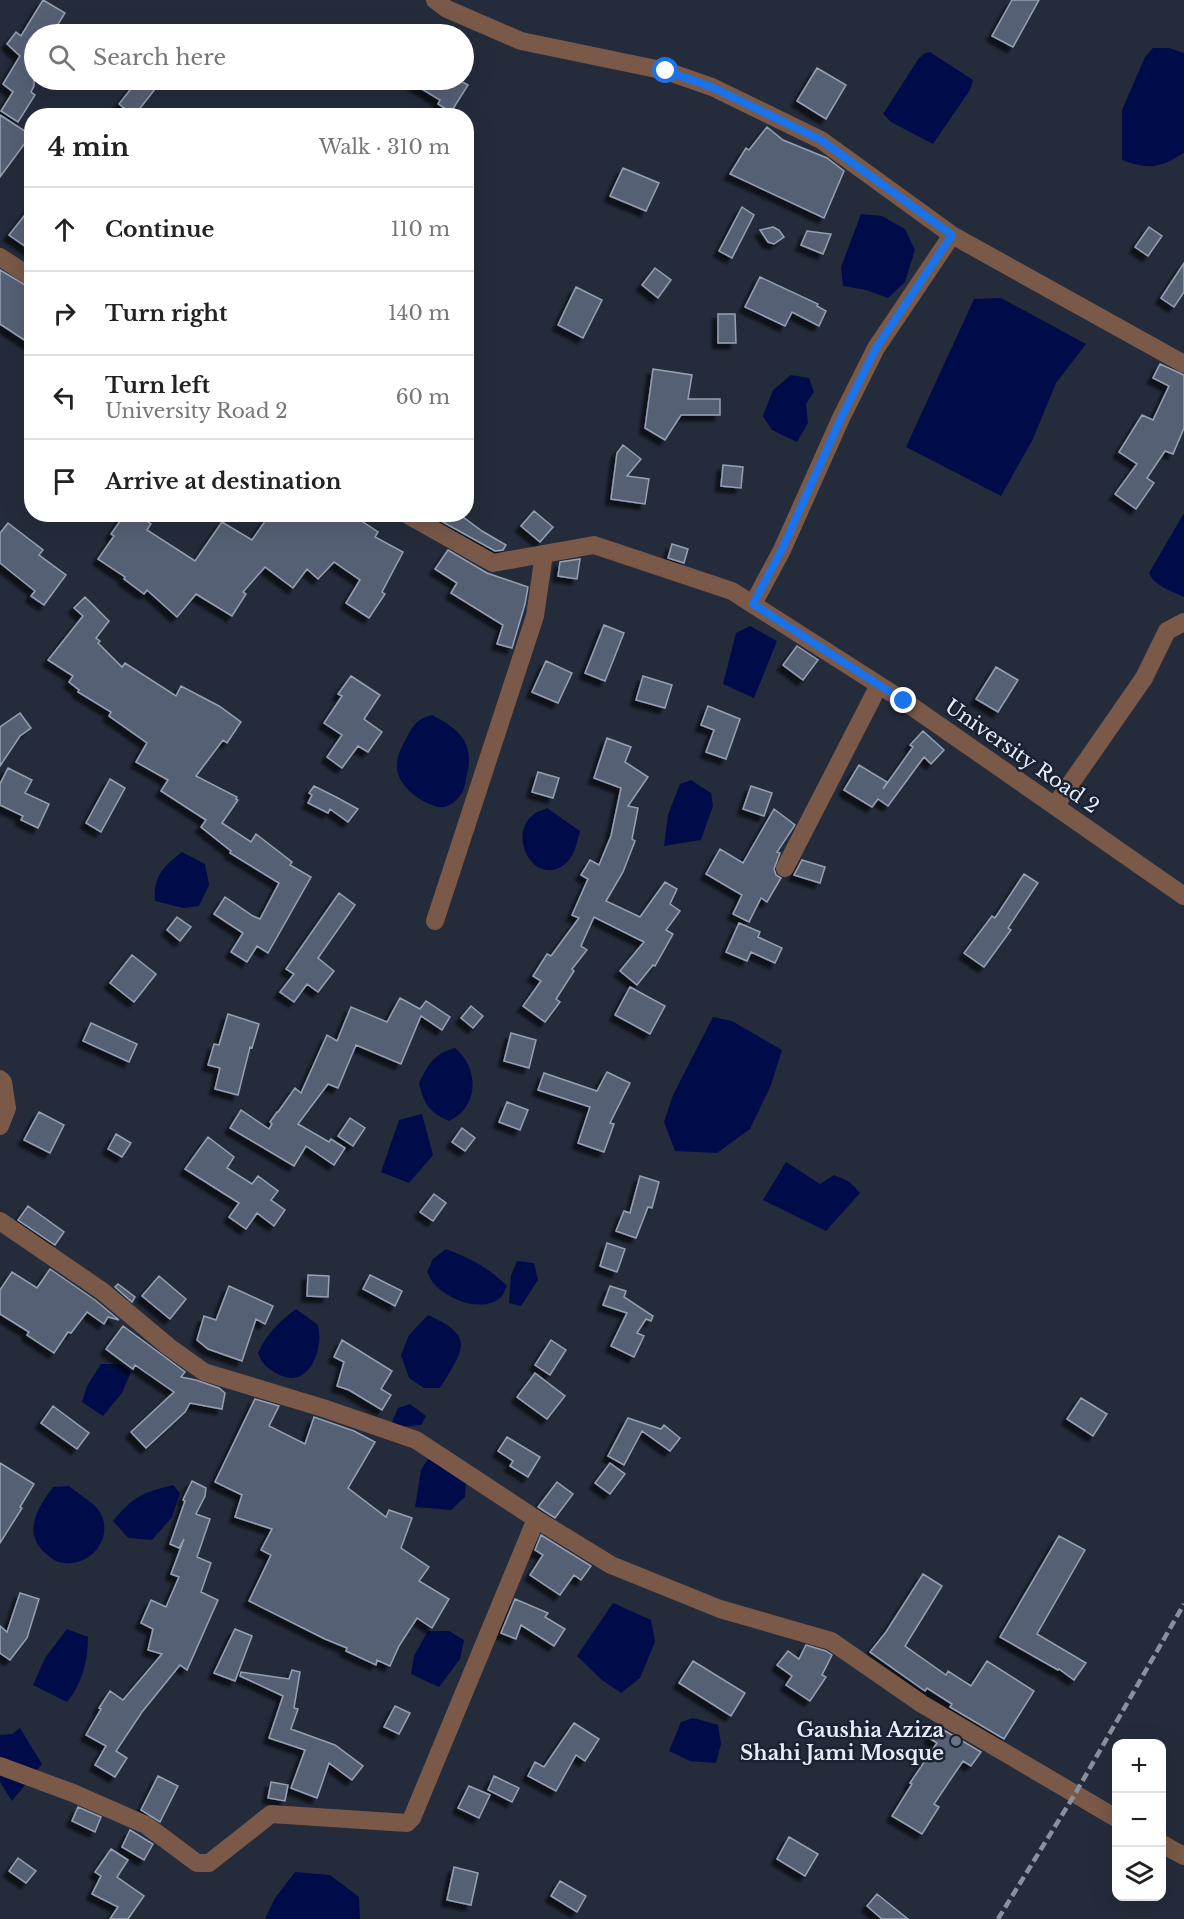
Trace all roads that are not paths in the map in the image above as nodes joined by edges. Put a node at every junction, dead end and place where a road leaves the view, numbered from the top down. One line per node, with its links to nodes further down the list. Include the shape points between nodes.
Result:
1 (435, 0): 2 (street, via 521,41 666,71 712,87 821,140)
2 (952, 235): 5 (street); 8 (street, via 876,348)
3 (0, 257): 4 (street)
4 (24, 273)
5 (1184, 364)
6 (420, 522): 7 (street, University Road 2, via 493,563)
7 (544, 554): 8 (street, University Road 2, via 594,545 732,591); 14 (street, via 535,616)
8 (753, 604): 10 (street, University Road 2)
9 (1184, 622): 11 (street, via 1167,631 1144,678)
10 (879, 685): 11 (street, University Road 2); 12 (street)
11 (1055, 806): 13 (street, University Road 2)
12 (785, 868)
13 (1184, 896)
14 (435, 921)
15 (0, 1079): 16 (street, via 7,1108)
16 (0, 1126)
17 (0, 1221): 18 (street, via 102,1291 204,1372 416,1440)
18 (536, 1520): 19 (street, via 407,1823 271,1814 204,1864 197,1863 146,1825); 20 (street, via 611,1565 720,1609 831,1641 922,1704)
19 (0, 1766)
20 (1112, 1816)
21 (1166, 1847): 22 (street)
22 (1184, 1856)

